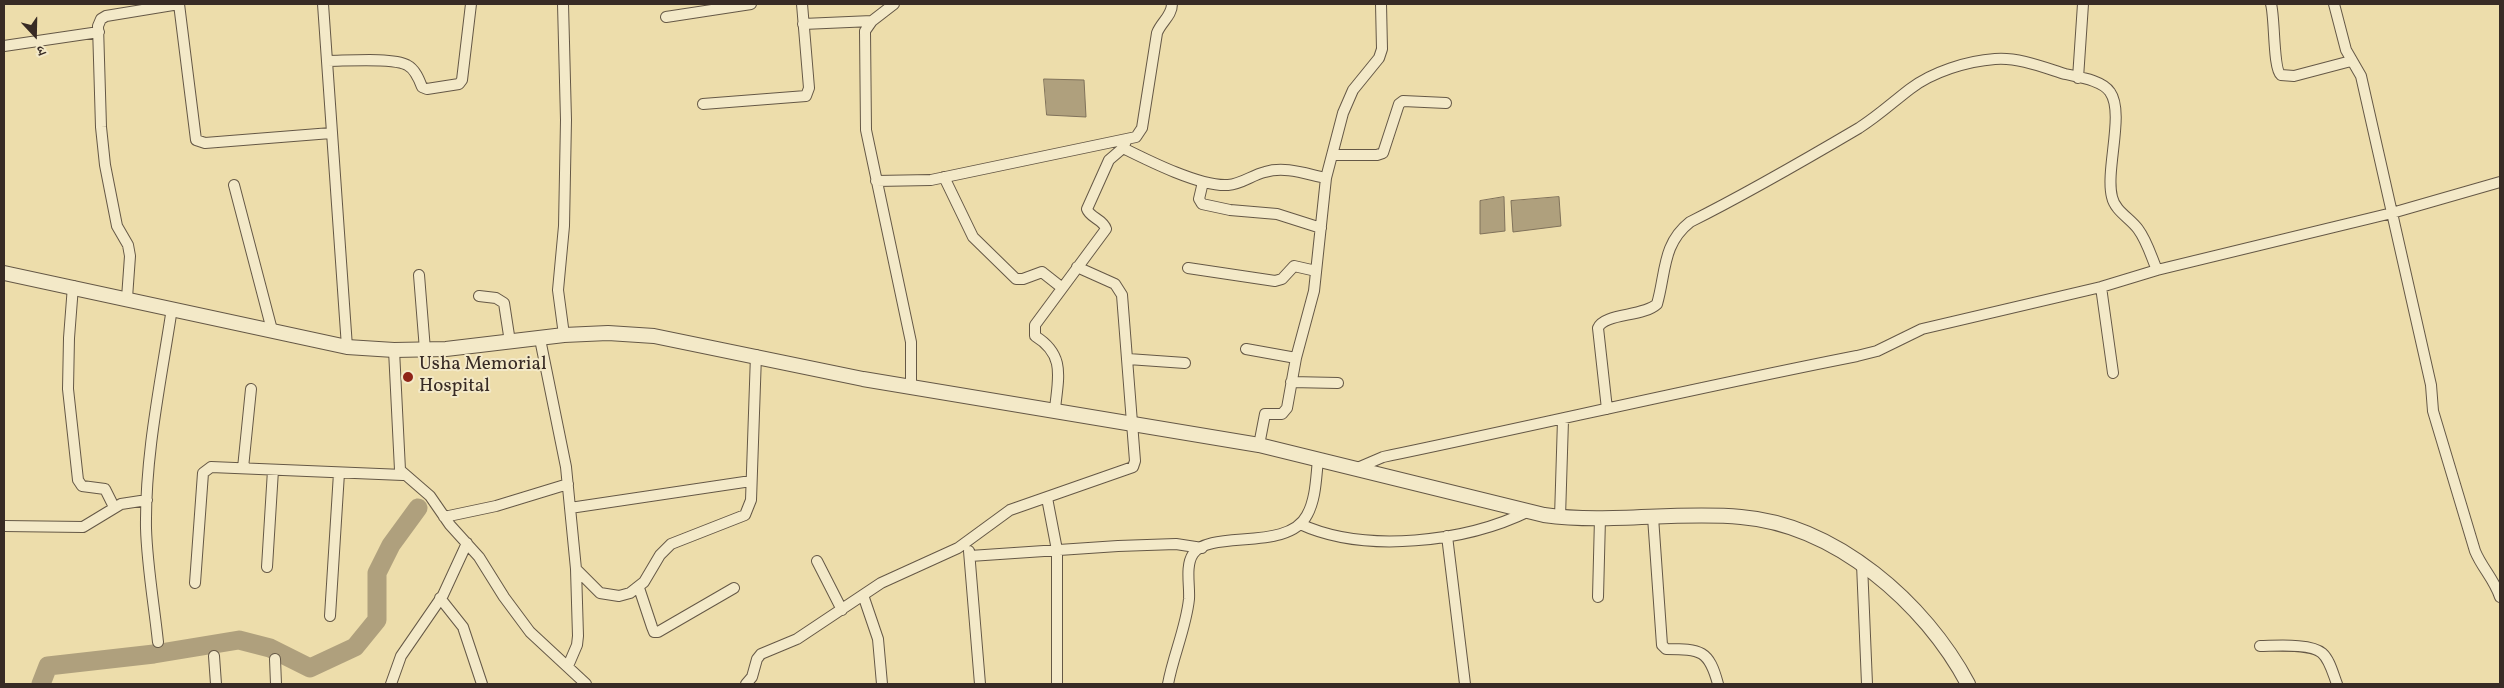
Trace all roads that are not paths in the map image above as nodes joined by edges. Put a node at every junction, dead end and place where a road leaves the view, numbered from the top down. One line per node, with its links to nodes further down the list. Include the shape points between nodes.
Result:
1 (179, 4): 16 (street, via 106,16 99,22); 23 (street, via 196,140 205,143)
2 (323, 4): 18 (street)
3 (471, 4): 18 (street, via 459,84 427,89 422,87 413,69 406,64)
4 (563, 4): 47 (street, via 566,120 564,226 558,290)
5 (750, 4): 13 (street)
6 (802, 4): 15 (street)
7 (894, 4): 14 (street)
8 (1172, 4): 24 (street, via 1171,14 1157,33 1142,128)
9 (1381, 4): 25 (street, via 1382,49 1379,58 1353,90)
10 (2084, 4): 20 (street)
11 (2271, 4): 19 (street, via 2277,68 2281,75 2294,76)
12 (2334, 4): 19 (street)
13 (666, 17)
14 (872, 21): 15 (street); 28 (street, via 865,31 864,116)
15 (803, 24): 22 (street, via 809,88 806,96)
16 (99, 32): 17 (street); 44 (street, via 105,165 117,226 128,245 130,256)
17 (4, 46)
18 (328, 61): 23 (street)
19 (2351, 61): 32 (street, via 2361,76)
20 (2078, 78): 36 (street, via 2094,82 2111,93 2115,127 2110,176 2112,197 2115,205 2142,234); 64 (street, via 2006,59 1981,61 1951,69 1923,80 1867,123 1772,180 1690,222 1680,230 1666,254 1657,304 1642,312 1600,324 1598,335)
21 (1446, 103): 25 (street, via 1403,101 1399,104 1383,153)
22 (704, 104)
23 (331, 133): 50 (street)
24 (1125, 144): 26 (street, via 1099,143); 29 (street); 34 (street, via 1109,160 1087,209 1106,229)
25 (1332, 155): 27 (street)
26 (944, 177): 28 (street); 41 (street, via 973,237 1016,279 1042,272)
27 (1326, 178): 29 (street, via 1279,170 1264,172 1236,184); 33 (street)
28 (876, 181): 61 (street, via 911,342)
29 (1203, 182): 33 (street, via 1199,200 1206,206 1277,214)
30 (2500, 182): 32 (street)
31 (234, 185): 46 (street)
32 (2392, 213): 36 (street); 103 (street, via 2431,385 2433,412 2475,551 2494,580)
33 (1321, 228): 37 (street)
34 (1077, 267): 41 (street); 56 (street, via 1115,284 1120,290)
35 (1188, 268): 37 (street, via 1275,281 1282,279 1294,266)
36 (2157, 270): 42 (street)
37 (1316, 271): 55 (street, via 1314,291)
38 (4, 273): 40 (street)
39 (420, 275): 53 (street)
40 (73, 286): 44 (street); 78 (street, via 68,389 78,480 82,486 105,489)
41 (1062, 287): 63 (street, via 1033,331 1057,360)
42 (2101, 287): 58 (street); 64 (street, via 1922,329 1889,346 1858,356)
43 (480, 296): 49 (street, via 496,298 504,303)
44 (127, 298): 45 (street)
45 (172, 308): 46 (street); 77 (street, via 153,423)
46 (272, 330): 50 (street)
47 (564, 335): 48 (street); 54 (street, via 654,336)
48 (540, 338): 49 (street); 75 (street)
49 (510, 342): 53 (street)
50 (347, 347): 52 (street)
51 (1246, 349): 55 (street)
52 (394, 350): 53 (street); 73 (street, via 398,466)
53 (424, 350)
54 (756, 355): 61 (street); 74 (street)
55 (1296, 358): 59 (street)
56 (1128, 359): 57 (street); 66 (street)
57 (1184, 363)
58 (2113, 373)
59 (1291, 382): 60 (street); 67 (street, via 1286,411 1265,414)
60 (1338, 383)
61 (911, 386): 63 (street)
62 (251, 389): 69 (street)
63 (1055, 409): 66 (street)
64 (1607, 409): 65 (street)
65 (1563, 420): 70 (street, via 1383,457); 82 (street)
66 (1131, 422): 67 (street); 76 (street, via 1133,467)
67 (1259, 446): 68 (street)
68 (1318, 460): 70 (street); 85 (street, via 1312,502 1307,517)
69 (243, 468): 71 (street); 97 (street, via 211,467 203,473)
70 (1356, 469): 80 (street)
71 (273, 470): 72 (street); 95 (street)
72 (340, 473): 73 (street); 105 (street)
73 (403, 475): 81 (street, via 430,496)
74 (750, 481): 79 (street); 98 (street, via 751,500 745,515 671,544)
75 (568, 484): 79 (street); 81 (street, via 496,506)
76 (1047, 498): 88 (street, via 1010,510); 91 (street)
77 (147, 500): 78 (street); 106 (street, via 146,529)
78 (114, 507): 86 (street, via 83,526)
79 (570, 508): 96 (street)
80 (1530, 511): 82 (street); 87 (street, via 1495,525)
81 (444, 517): 89 (street)
82 (1560, 517): 84 (street)
83 (1653, 517): 84 (street); 94 (street, via 1742,517 1775,523 1845,553); 122 (street, via 1662,645 1666,649 1699,652 1708,658)
84 (1600, 518): 102 (street)
85 (1300, 524): 87 (street, via 1336,537 1415,541); 90 (street, via 1271,537)
86 (4, 526)
87 (1446, 536): 121 (street)
88 (966, 541): 92 (street); 100 (street)
89 (467, 543): 101 (street); 110 (street, via 519,620)
90 (1202, 548): 91 (street, via 1176,544); 120 (street, via 1193,553 1190,561 1189,600)
91 (1056, 550): 92 (street); 119 (street)
92 (970, 556): 118 (street)
93 (817, 561): 104 (street)
94 (1862, 564): 123 (street); 124 (street, via 1878,574 1938,637)
95 (267, 567)
96 (576, 569): 98 (street, via 600,593 619,596); 110 (street, via 578,636)
97 (195, 583)
98 (638, 588): 99 (street, via 654,632 658,632)
99 (734, 588)
100 (863, 595): 104 (street); 117 (street, via 878,639)
101 (441, 596): 113 (street, via 401,656); 114 (street, via 454,611 470,642)
102 (1598, 597)
103 (2500, 597)
104 (842, 610): 116 (street, via 797,638 761,654 752,678)
105 (330, 616)
106 (158, 642)
107 (2260, 646): 125 (street, via 2308,647 2320,651)
108 (214, 656): 111 (street)
109 (275, 659): 112 (street)
110 (568, 666): 115 (street)
111 (216, 684)
112 (276, 684)
113 (391, 684)
114 (482, 684)
115 (586, 684)
116 (746, 684)
117 (882, 684)
118 (980, 684)
119 (1057, 684)
120 (1168, 684)
121 (1465, 684)
122 (1718, 684)
123 (1867, 684)
124 (1968, 684)
125 (2336, 684)

